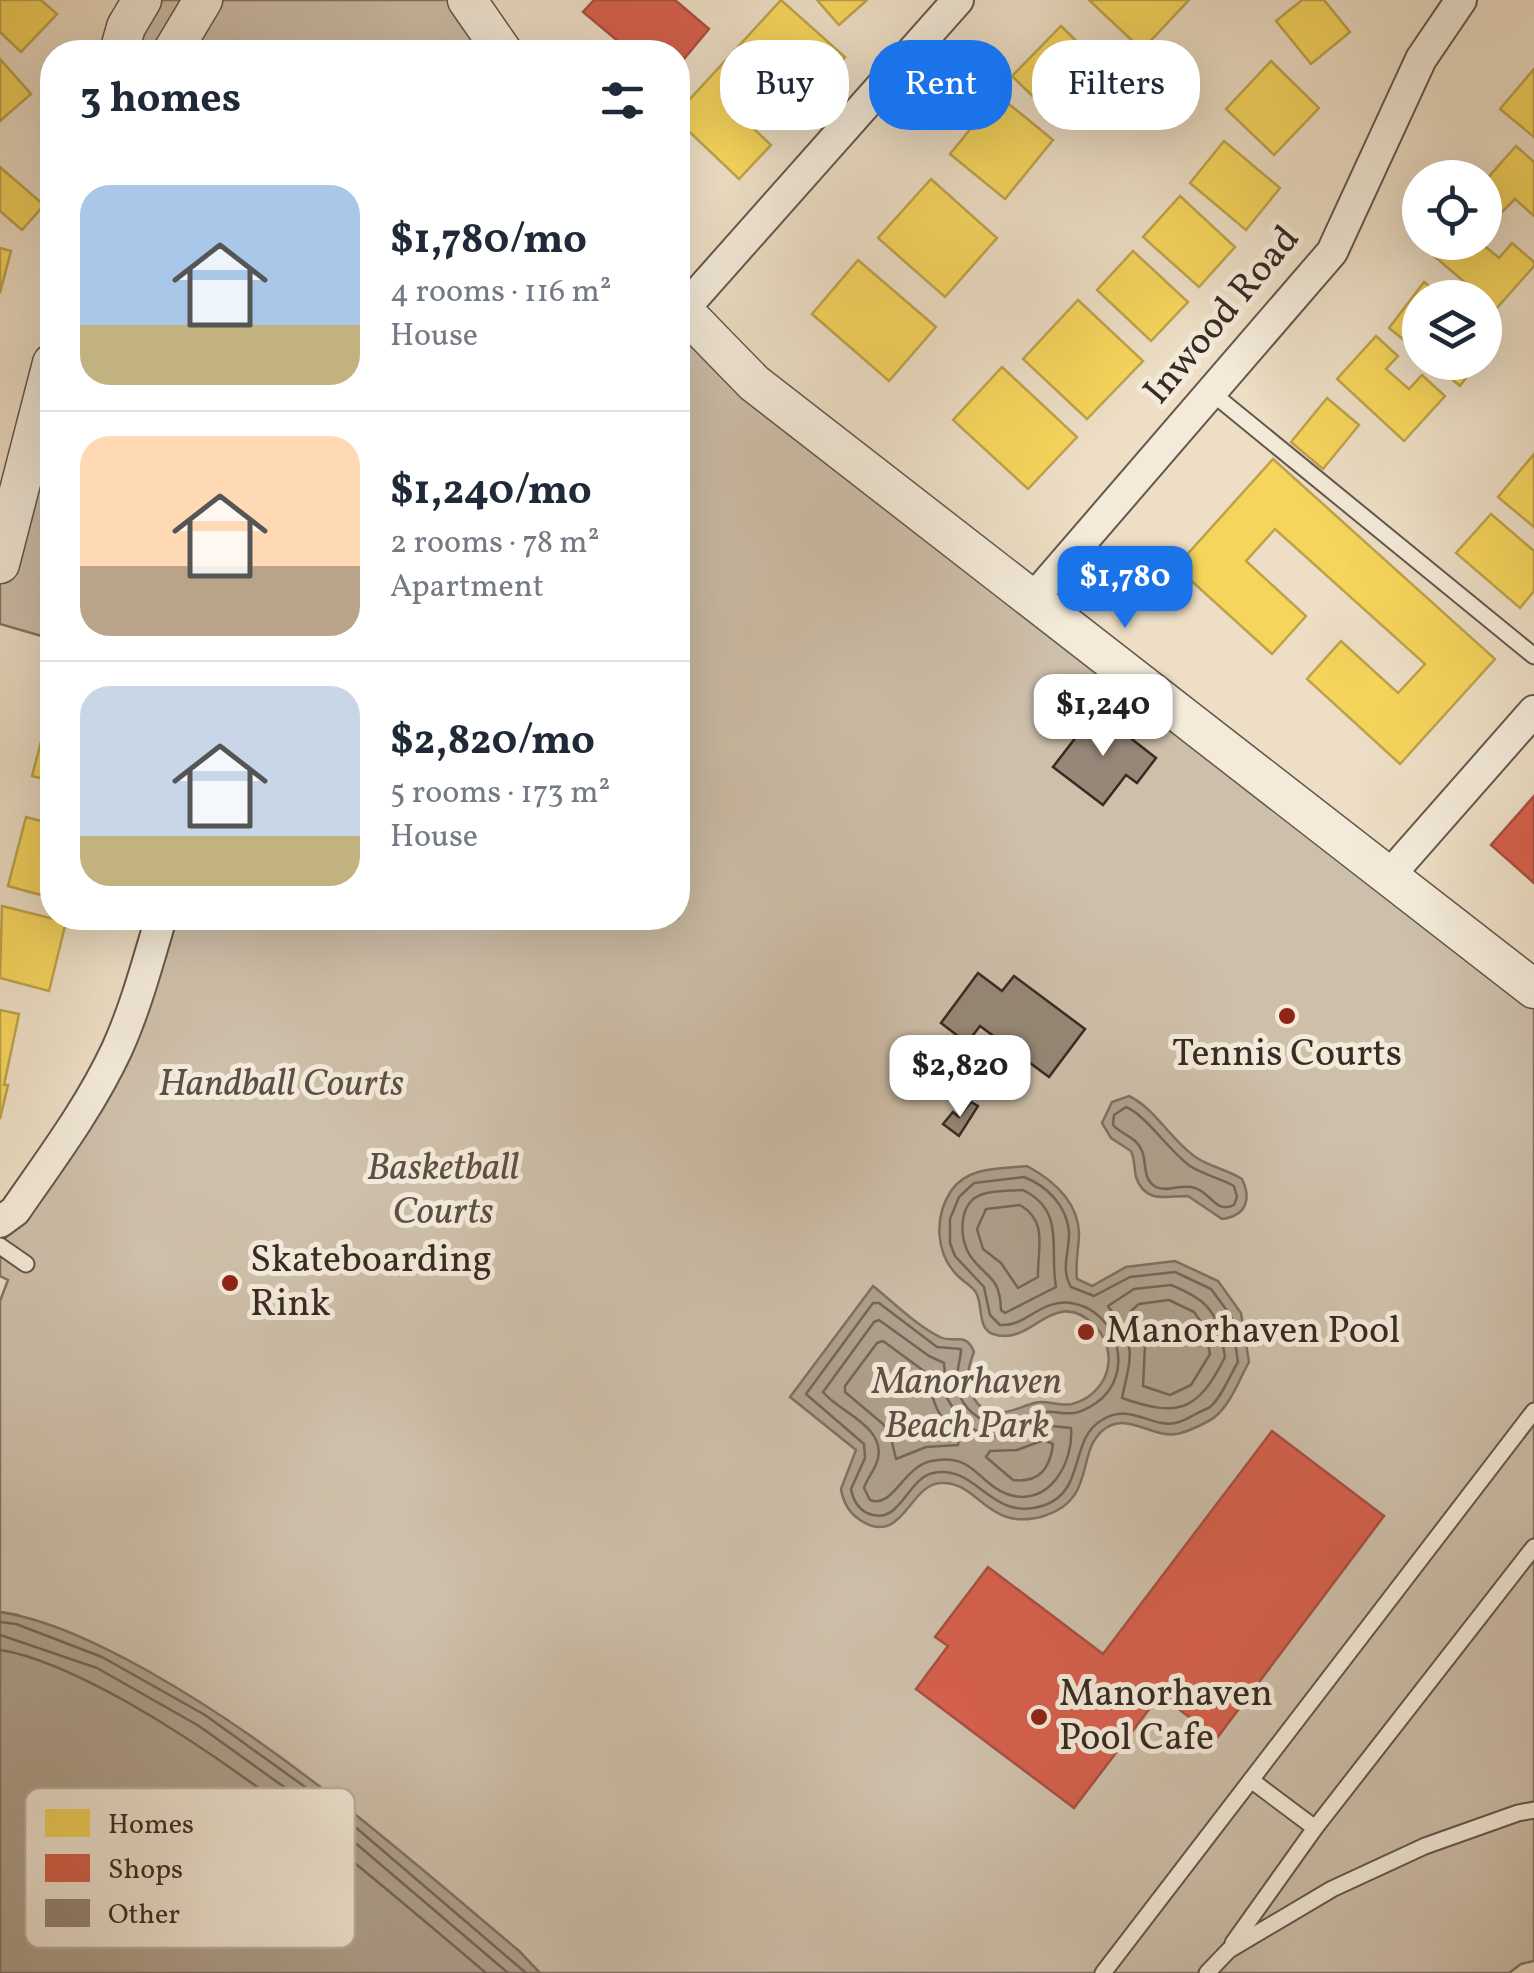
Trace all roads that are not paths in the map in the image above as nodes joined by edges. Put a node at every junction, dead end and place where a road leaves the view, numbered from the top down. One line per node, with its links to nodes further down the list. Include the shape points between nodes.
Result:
1 (202, 0): 5 (street)
2 (468, 0): 6 (street)
3 (958, 0): 7 (street)
4 (1461, 0): 9 (street, Inwood Road, via 1421,59 1332,252)
5 (179, 40)
6 (494, 40)
7 (690, 297)
8 (690, 318): 12 (street, via 754,383)
9 (1212, 393): 12 (street, Inwood Road); 13 (lane)
10 (40, 409): 11 (street)
11 (0, 564)
12 (1031, 601): 15 (street)
13 (1534, 656)
14 (1534, 711): 15 (street)
15 (1388, 876): 17 (street)
16 (158, 930): 18 (street, via 118,1047 97,1087 15,1211)
17 (1534, 988)
18 (0, 1222)
19 (0, 1246): 20 (lane)
20 (26, 1264)
21 (1532, 1419): 23 (lane)
22 (1534, 1548): 25 (lane)
23 (1251, 1780): 25 (lane); 27 (lane)
24 (1534, 1810): 26 (lane, via 1409,1853)
25 (1315, 1828): 26 (lane)
26 (1228, 1950): 28 (lane)
27 (1103, 1973)
28 (1207, 1973)

